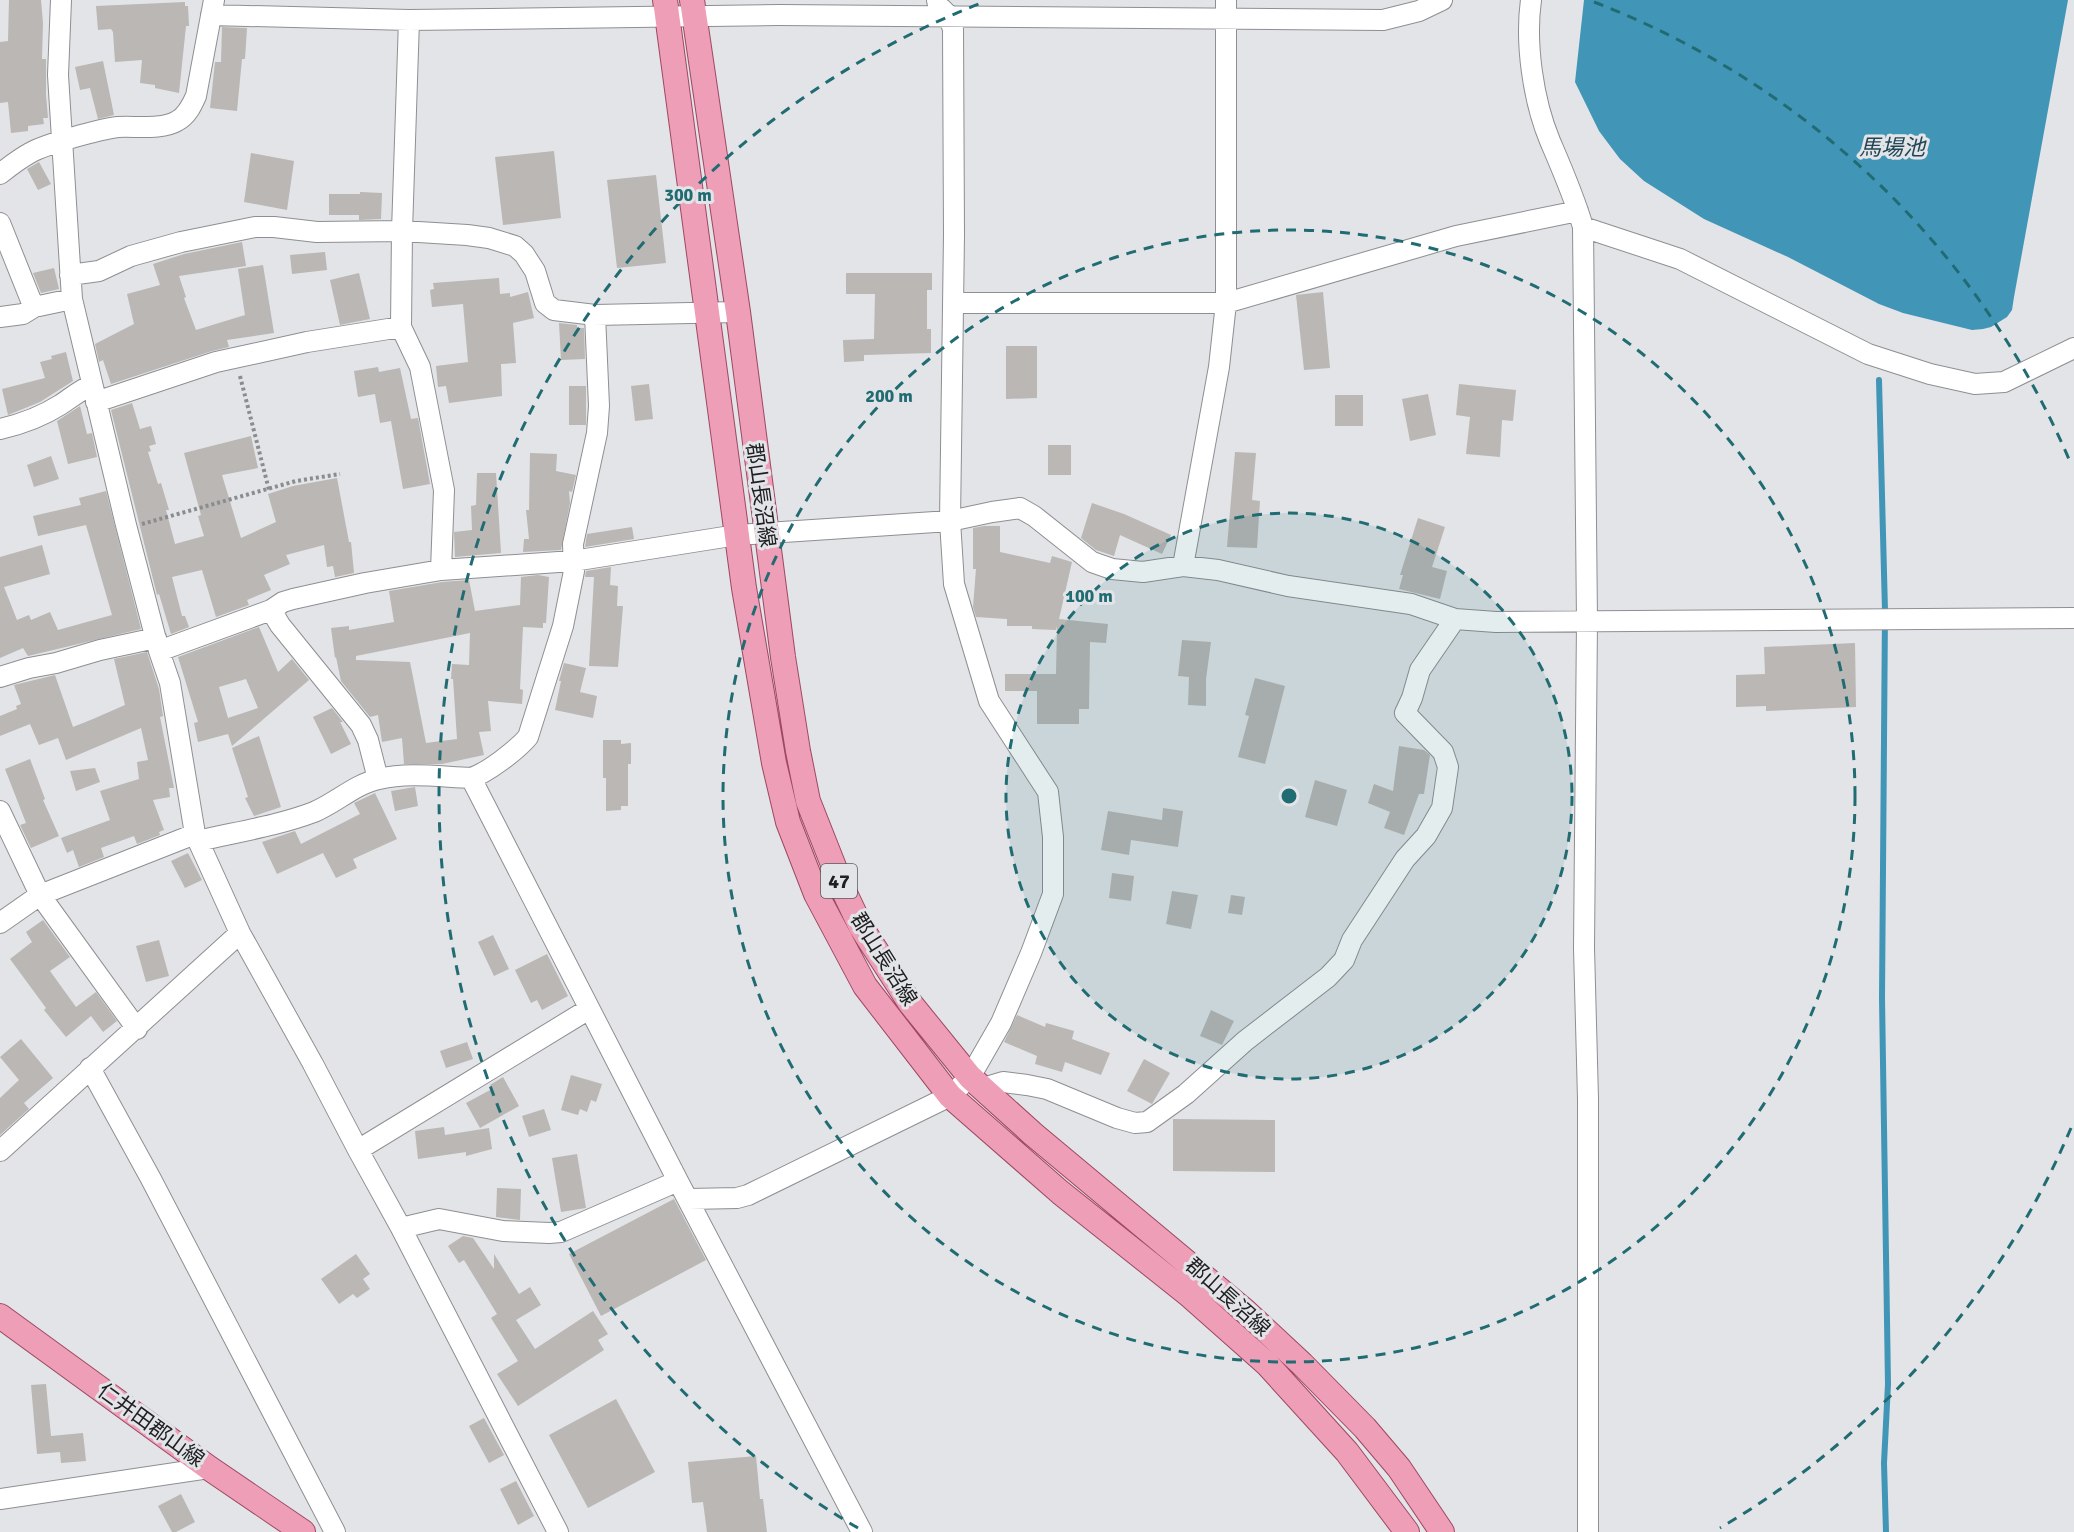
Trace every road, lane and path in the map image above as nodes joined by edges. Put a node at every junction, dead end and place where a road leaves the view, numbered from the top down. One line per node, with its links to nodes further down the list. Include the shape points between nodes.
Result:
1 (61, 0): 10 (street)
2 (1442, 0): 8 (street, via 1419,11 1383,20)
3 (1532, 0): 12 (street, via 1528,21 1535,89 1549,140)
4 (212, 7): 9 (street); 10 (street, via 196,96 178,121 161,126 114,128)
5 (693, 8): 6 (street); 7 (street); 21 (main road, 郡山長沼線 / 47)
6 (942, 8): 8 (street); 17 (street, via 953,29)
7 (667, 9): 9 (street); 20 (main road, 郡山長沼線 / 47)
8 (1226, 9): 18 (street)
9 (409, 20): 14 (street)
10 (61, 142): 11 (street, via 32,151); 15 (street)
11 (0, 174)
12 (1580, 218): 18 (street, via 1456,236); 25 (street, via 1680,260 1868,354 1930,374 1975,384 2004,382); 41 (street)
13 (0, 223): 19 (street)
14 (402, 231): 15 (street, via 241,228 141,253 99,271); 22 (street, via 467,235 515,246 535,271 548,306); 24 (street)
15 (69, 274): 16 (street)
16 (72, 299): 19 (street); 27 (street)
17 (953, 303): 18 (street); 31 (street)
18 (1226, 303): 36 (street, via 1219,367)
19 (36, 306): 23 (street, via 23,314)
20 (708, 312): 21 (street); 22 (street); 34 (main road, 郡山長沼線 / 47)
21 (738, 312): 33 (main road, 郡山長沼線 / 47)
22 (595, 315): 35 (street, via 597,433 573,544)
23 (0, 317)
24 (401, 327): 26 (street); 37 (street, via 420,367 444,490)
25 (2074, 348)
26 (236, 357): 27 (street); 30 (path)
27 (94, 394): 28 (street, via 80,391 36,419); 32 (street)
28 (0, 429)
29 (340, 474): 30 (path)
30 (269, 490): 32 (path)
31 (951, 522): 33 (street); 36 (street, via 1020,508 1092,562 1112,569 1143,572); 54 (street, via 954,584 989,701 1048,792 1053,837 1053,894)
32 (127, 528): 42 (street)
33 (766, 533): 34 (street); 54 (main road, 郡山長沼線 / 47, via 798,751 808,801 826,850 861,927 909,1004)
34 (736, 535): 35 (street); 55 (main road, 郡山長沼線 / 47, via 774,764 788,822 816,894 865,986)
35 (573, 561): 37 (street); 44 (street, via 559,644 528,737 480,776)
36 (1183, 566): 40 (street, via 1411,604)
37 (441, 570): 38 (street, via 293,599)
38 (271, 610): 42 (street, via 173,648); 45 (street, via 361,725)
39 (2074, 618): 41 (street)
40 (1455, 619): 41 (street); 54 (street, via 1420,670 1405,713 1443,752 1448,767 1442,808 1352,940 1344,960 1328,977 1147,1122 1117,1118 1047,1089 1003,1082)
41 (1587, 621): 70 (street, via 1584,948)
42 (157, 645): 43 (street, via 100,650); 47 (street, via 170,683)
43 (0, 677)
44 (471, 778): 45 (street); 51 (street)
45 (378, 779): 47 (street, via 307,814)
46 (0, 811): 48 (street)
47 (196, 838): 48 (street); 50 (street)
48 (40, 895): 49 (street); 52 (street)
49 (0, 923)
50 (240, 933): 52 (street); 56 (street)
51 (590, 1009): 56 (street); 58 (street)
52 (137, 1029): 53 (street)
53 (90, 1068): 57 (street); 65 (street)
54 (976, 1083): 55 (street); 69 (main road, 郡山長沼線 / 47, via 1181,1255 1302,1364 1399,1468)
55 (950, 1096): 59 (street, via 748,1195); 68 (main road, 郡山長沼線 / 47, via 1267,1364 1347,1452)
56 (358, 1150): 60 (street)
57 (0, 1152)
58 (678, 1181): 59 (street); 60 (street, via 561,1232 503,1231 439,1220)
59 (689, 1199): 67 (street)
60 (402, 1228): 66 (street)
61 (0, 1316): 62 (main road, 仁井田郡山線)
62 (209, 1468): 63 (street); 64 (main road, 仁井田郡山線)
63 (0, 1499)
64 (303, 1532)
65 (335, 1532)
66 (558, 1532)
67 (862, 1532)
68 (1407, 1532)
69 (1442, 1532)
70 (1588, 1532)

